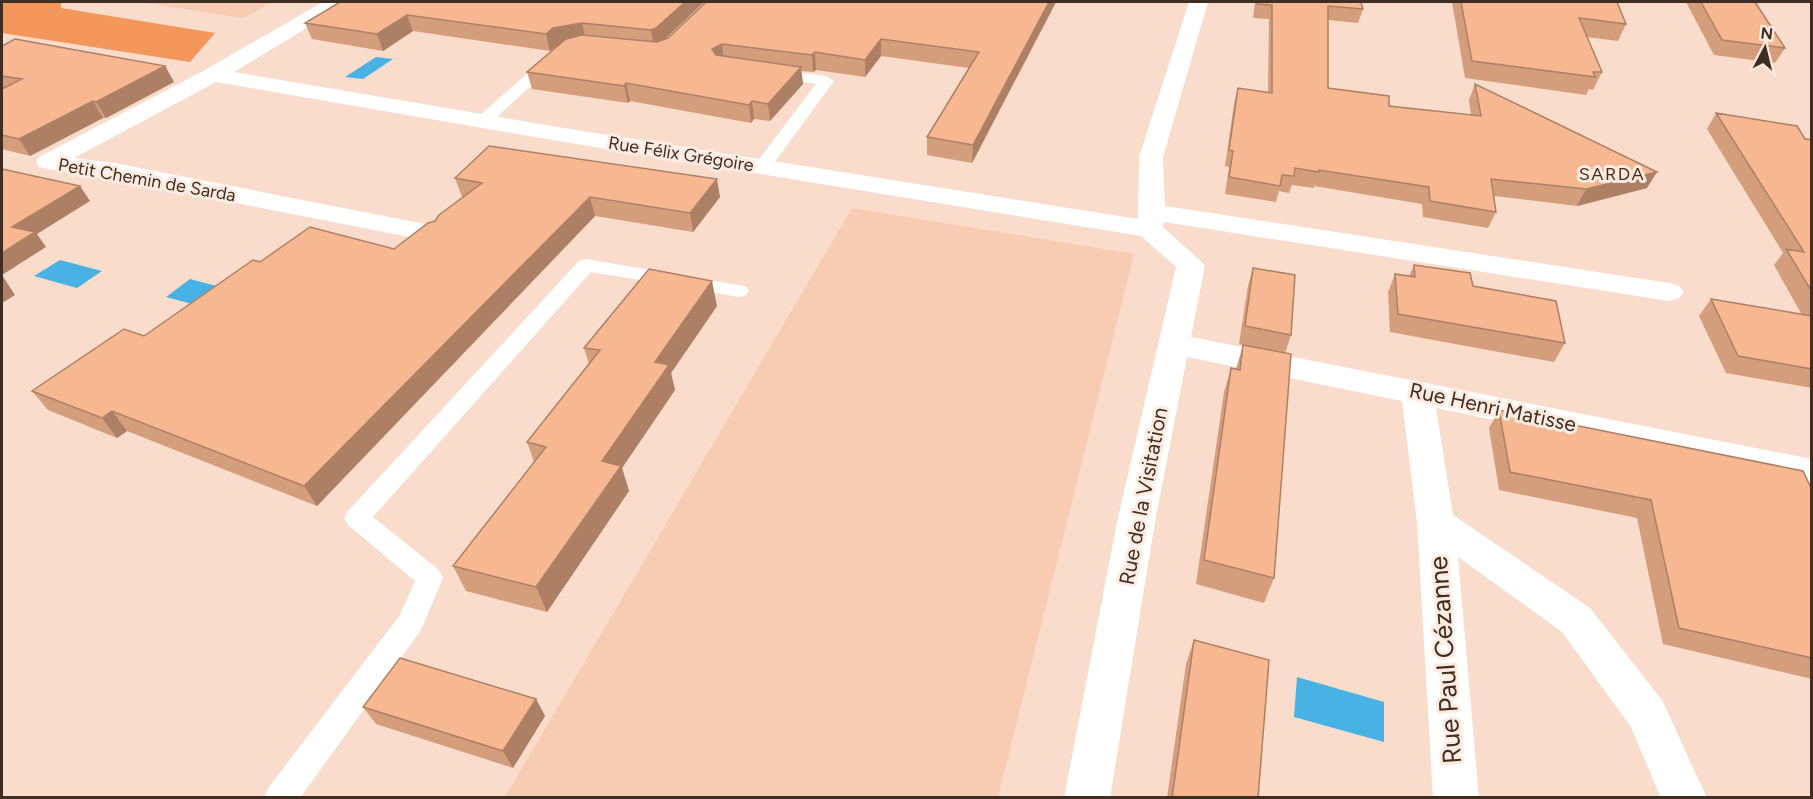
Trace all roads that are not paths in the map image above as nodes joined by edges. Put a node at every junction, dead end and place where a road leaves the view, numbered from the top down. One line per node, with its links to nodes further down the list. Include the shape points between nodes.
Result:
1 (336, 2): 5 (street, Petit Chemin de Sarda)
2 (1199, 2): 8 (street, via 1151,157)
3 (563, 50): 6 (lane)
4 (758, 71): 7 (lane, via 826,81)
5 (213, 75): 6 (street, Rue Félix Grégoire); 9 (street, Petit Chemin de Sarda, via 48,162 114,171)
6 (483, 121): 7 (street, Rue Félix Grégoire)
7 (762, 167): 8 (street, Rue Félix Grégoire)
8 (1151, 221): 11 (street); 12 (street, Rue de la Visitation, via 1191,265)
9 (430, 233)
10 (739, 291): 16 (lane, via 586,265 357,518 430,578 411,622)
11 (1669, 292)
12 (1174, 344): 13 (street, Rue Henri Matisse); 17 (street, Rue de la Visitation, via 1136,522)
13 (1417, 391): 14 (street, Rue Henri Matisse); 15 (street, Rue Paul Cézanne)
14 (1812, 472)
15 (1436, 522): 18 (street, Rue Paul Cézanne); 19 (street, Rue Paul Cézanne, via 1576,620 1647,714)
16 (280, 798)
17 (1087, 798)
18 (1456, 798)
19 (1684, 798)

